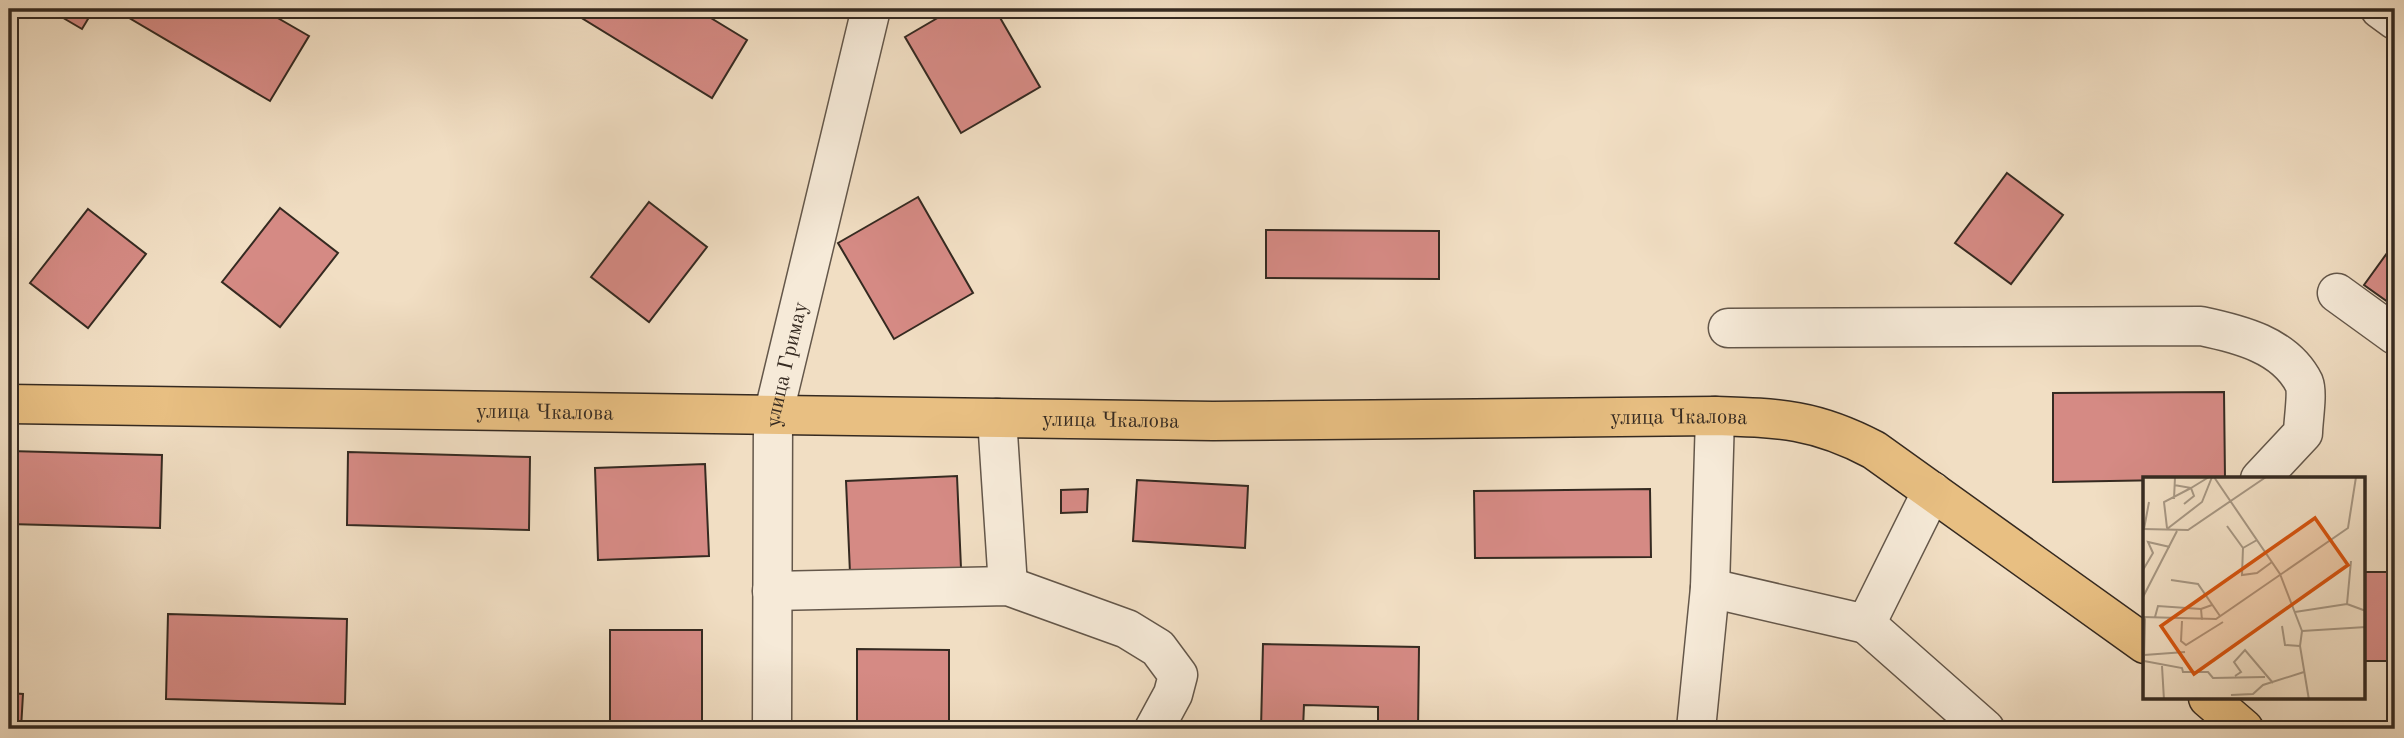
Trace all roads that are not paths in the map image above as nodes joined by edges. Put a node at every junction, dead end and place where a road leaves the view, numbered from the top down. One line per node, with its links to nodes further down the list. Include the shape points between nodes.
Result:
1 (871, 9): 8 (street, улица Гримау)
2 (2380, 9): 3 (street)
3 (2395, 20)
4 (2337, 293): 6 (street)
5 (1728, 328): 11 (street, via 2201,326 2242,334 2285,358 2305,385 2303,433)
6 (2395, 335)
7 (9, 404): 8 (main road, улица Чкалова)
8 (773, 416): 10 (main road, улица Чкалова); 15 (street, улица Гримау)
9 (1715, 416): 10 (main road, улица Чкалова, via 1213,421); 12 (main road, улица Чкалова, via 1777,418 1819,426 1874,450); 14 (street)
10 (997, 418): 13 (street)
11 (2262, 477)
12 (1932, 491): 16 (street); 17 (main road, улица Чкалова)
13 (1008, 586): 15 (street); 20 (street, via 1127,629 1158,648 1178,675)
14 (1710, 588): 16 (street); 21 (street)
15 (772, 591): 19 (street, улица Гримау)
16 (1866, 624): 22 (street)
17 (2143, 640)
18 (2210, 700): 23 (main road)
19 (772, 729)
20 (1154, 729)
21 (1696, 729)
22 (1986, 729)
23 (2245, 729)

